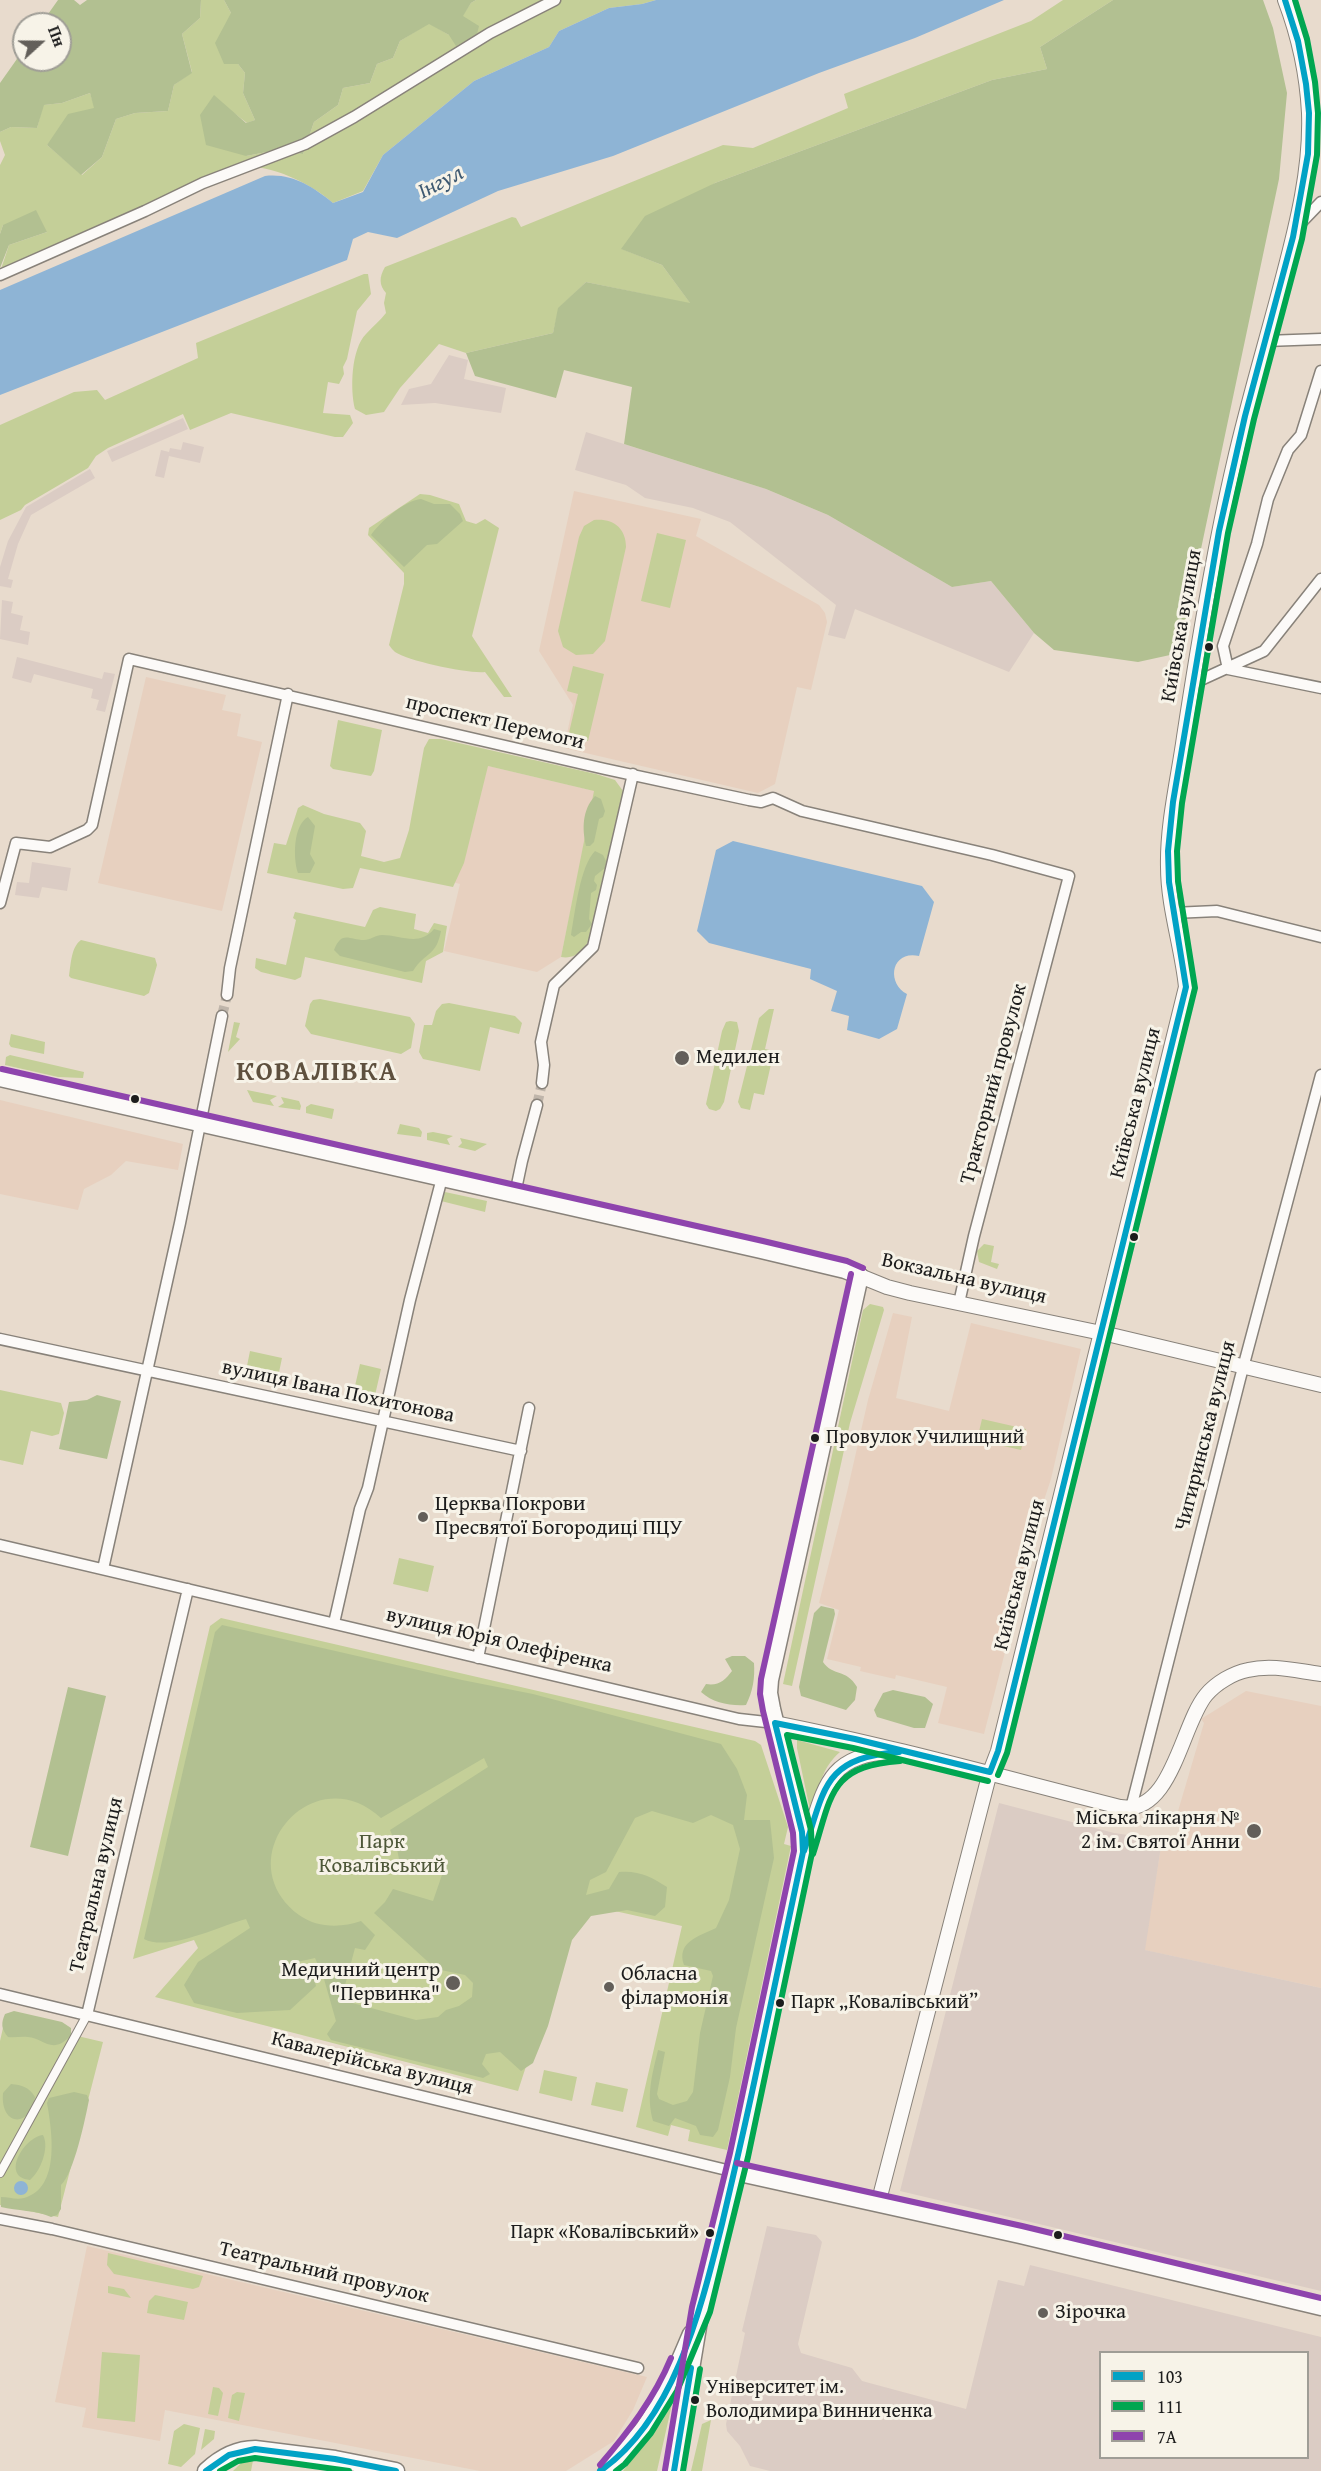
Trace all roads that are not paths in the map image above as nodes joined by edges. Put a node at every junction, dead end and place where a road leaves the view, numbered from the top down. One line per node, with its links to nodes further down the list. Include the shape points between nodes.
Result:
1 (555, 0): 5 (street, via 490,33 305,144 203,183)
2 (1285, 0): 4 (street, Київська вулиця, via 1306,74 1309,114 1305,176)
3 (1321, 202): 4 (street)
4 (1296, 228): 7 (street, Київська вулиця)
5 (0, 275)
6 (1321, 339): 7 (street)
7 (1266, 340): 11 (street, Київська вулиця, via 1234,461)
8 (1321, 371): 10 (street, via 1301,435 1288,450 1268,499 1223,646)
9 (1321, 579): 10 (street, via 1264,651)
10 (1228, 669): 11 (street); 12 (street)
11 (1192, 684): 17 (street, Київська вулиця, via 1168,845)
12 (1318, 686)
13 (288, 694): 14 (street, проспект Перемоги); 16 (street, проспект Перемоги, via 129,659 92,825 50,847 16,843); 19 (street)
14 (633, 774): 15 (street, проспект Перемоги, via 761,802 773,798 802,811); 23 (street, via 593,947 554,985 541,1042)
15 (1069, 876): 29 (street, Тракторний провулок)
16 (0, 903)
17 (1173, 913): 18 (street, via 1217,911); 30 (street, Київська вулиця, via 1186,987)
18 (1321, 937)
19 (227, 995)
20 (222, 1016): 25 (street)
21 (1321, 1075): 32 (street, Чигиринська вулиця)
22 (0, 1078): 25 (main road, Вокзальна вулиця)
23 (542, 1083)
24 (537, 1105): 27 (street)
25 (200, 1123): 26 (main road, Вокзальна вулиця); 33 (street)
26 (442, 1178): 27 (main road, Вокзальна вулиця); 36 (street)
27 (516, 1194): 28 (main road, Вокзальна вулиця)
28 (860, 1276): 29 (street, Вокзальна вулиця, via 887,1287); 44 (main road, via 770,1680)
29 (959, 1303): 30 (street, Вокзальна вулиця)
30 (1102, 1333): 32 (street, Вокзальна вулиця); 46 (street, Київська вулиця)
31 (0, 1339): 33 (street, вулиця Івана Похитонова)
32 (1243, 1368): 34 (street, Вокзальна вулиця); 47 (street, Чигиринська вулиця)
33 (147, 1371): 36 (street, вулиця Івана Похитонова); 39 (street)
34 (1321, 1385)
35 (529, 1408): 37 (street)
36 (383, 1421): 37 (street, вулиця Івана Похитонова); 41 (street)
37 (520, 1451): 42 (street)
38 (0, 1545): 39 (street, вулиця Юрія Олефіренка)
39 (103, 1569): 40 (street, вулиця Юрія Олефіренка)
40 (188, 1589): 41 (street, вулиця Юрія Олефіренка); 50 (street, Театральна вулиця)
41 (333, 1623): 42 (street, вулиця Юрія Олефіренка)
42 (478, 1658): 44 (street, вулиця Юрія Олефіренка, via 733,1718)
43 (1321, 1674): 47 (street, via 1273,1667 1248,1670 1216,1685 1205,1695 1158,1793)
44 (775, 1723): 45 (street, вулиця Юрія Олефіренка); 48 (main road, via 802,1832)
45 (907, 1752): 46 (street, вулиця Юрія Олефіренка); 48 (street, via 863,1755 843,1764 827,1785)
46 (990, 1772): 47 (street, вулиця Юрія Олефіренка); 53 (street, Київська вулиця)
47 (1131, 1808)
48 (803, 1852): 51 (main road)
49 (0, 1994): 50 (street, Кавалерійська вулиця)
50 (87, 2015): 51 (street, Кавалерійська вулиця); 52 (street, Театральна вулиця)
51 (735, 2172): 53 (main road); 56 (main road)
52 (0, 2174)
53 (878, 2204): 55 (main road)
54 (0, 2219): 57 (street, Театральний провулок)
55 (1321, 2307)
56 (701, 2309): 58 (main road, via 669,2385 644,2427); 63 (main road)
57 (638, 2367)
58 (619, 2458): 61 (main road); 62 (main road)
59 (206, 2471): 60 (main road, via 235,2452 255,2449)
60 (396, 2471)
61 (600, 2471)
62 (608, 2471)
63 (674, 2471)

